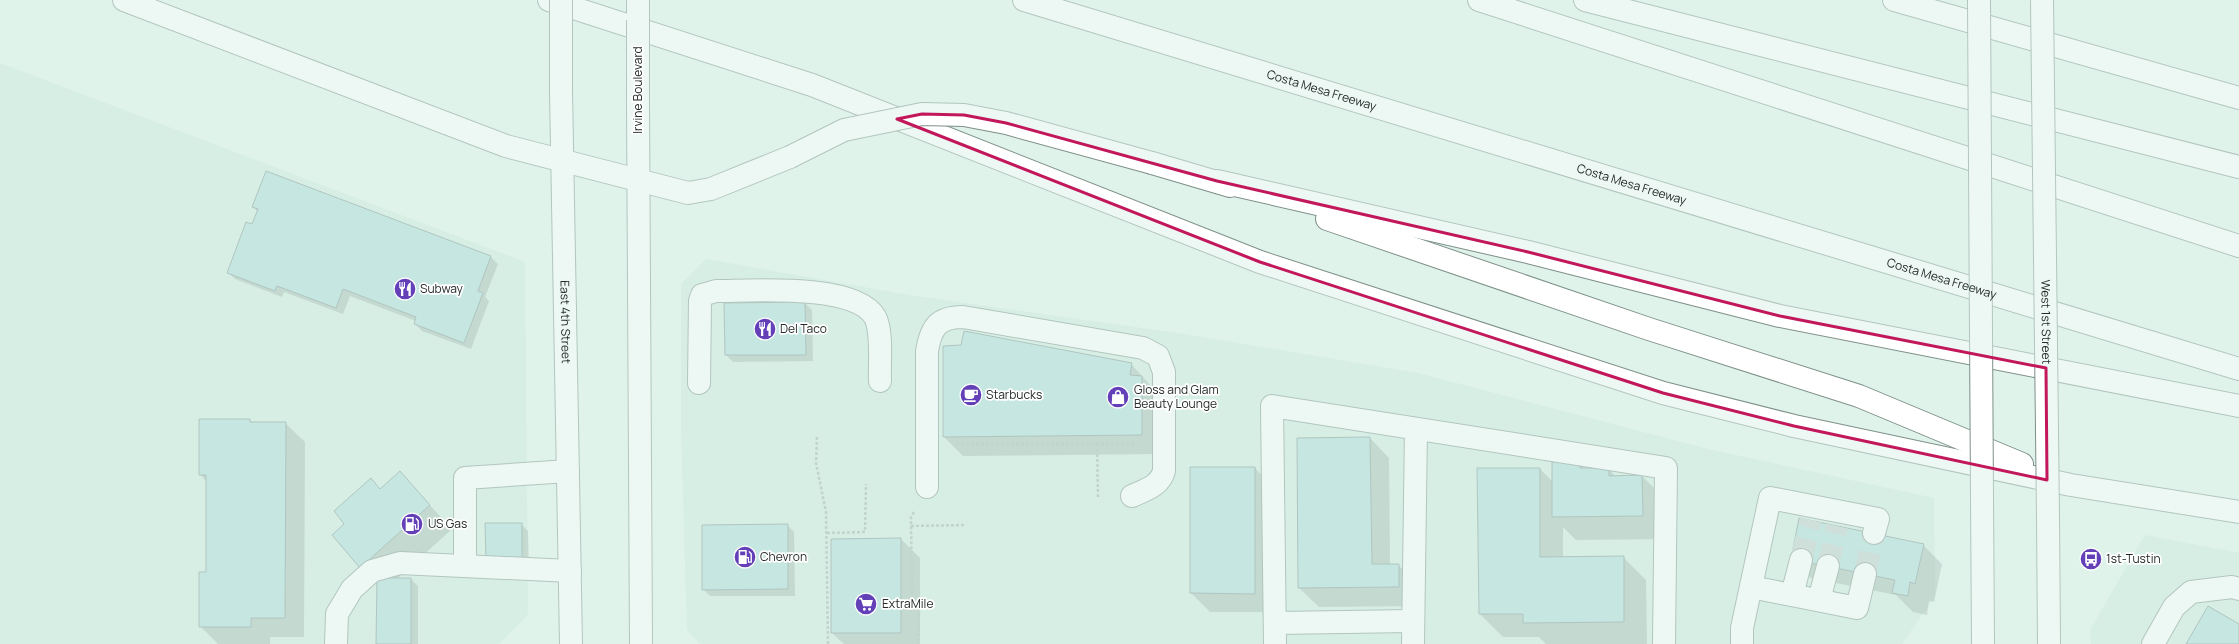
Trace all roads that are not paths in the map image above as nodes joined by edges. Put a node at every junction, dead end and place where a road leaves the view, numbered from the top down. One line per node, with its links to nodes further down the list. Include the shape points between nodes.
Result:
1 (124, 0): 12 (main road, via 506,146)
2 (549, 0): 23 (main road, via 812,85 1260,262 1663,393 1794,426)
3 (561, 0): 12 (main road, East 4th Street, bridge)
4 (638, 0): 14 (main road, Irvine Boulevard, bridge)
5 (1024, 0): 17 (main road, Costa Mesa Freeway)
6 (1480, 0): 16 (main road)
7 (1585, 0): 13 (main road)
8 (1894, 0): 11 (main road)
9 (1979, 0): 45 (main road, bridge)
10 (2042, 0): 46 (main road, West 1st Street, bridge)
11 (2238, 98)
12 (563, 161): 14 (main road); 22 (main road, East 4th Street)
13 (2239, 167)
14 (639, 181): 15 (main road, bridge, via 688,193 711,189 790,157 844,130 922,114 964,115 1006,123); 41 (main road)
15 (1216, 181): 20 (main road, via 1528,252 1780,316); 23 (main road, via 1649,329 1859,396)
16 (2239, 246)
17 (2239, 369)
18 (880, 381): 19 (main road, via 879,327 874,316 864,308 825,293 716,291 702,295 700,302)
19 (699, 382)
20 (2239, 406)
21 (1416, 429): 37 (main road); 38 (main road, via 1272,406); 43 (main road, via 1666,468)
22 (568, 472): 29 (main road, via 465,478); 31 (main road, East 4th Street)
23 (2071, 485): 26 (main road)
24 (927, 487): 25 (main road, via 927,351 930,334 938,323 950,317 963,317 1144,348 1158,356 1164,372 1164,470 1157,484)
25 (1132, 496)
26 (2239, 512)
27 (1874, 533): 33 (main road, via 1878,518 1838,518 1812,513 1770,498)
28 (1801, 560): 35 (main road)
29 (465, 566): 31 (main road); 39 (main road, via 400,563 372,571 352,589 337,614)
30 (1828, 566): 36 (main road)
31 (570, 571): 40 (main road, East 4th Street)
32 (1865, 574): 36 (main road, via 1857,608)
33 (1751, 587): 35 (main road); 44 (main road, via 1742,628)
34 (2239, 589): 47 (main road, via 2232,587 2191,592 2174,607)
35 (1792, 595): 36 (main road)
36 (1819, 600)
37 (1413, 622): 38 (main road); 42 (main road)
38 (1275, 634)
39 (336, 644)
40 (571, 644)
41 (641, 644)
42 (1413, 644)
43 (1664, 644)
44 (1742, 644)
45 (1983, 644)
46 (2049, 644)
47 (2153, 644)

